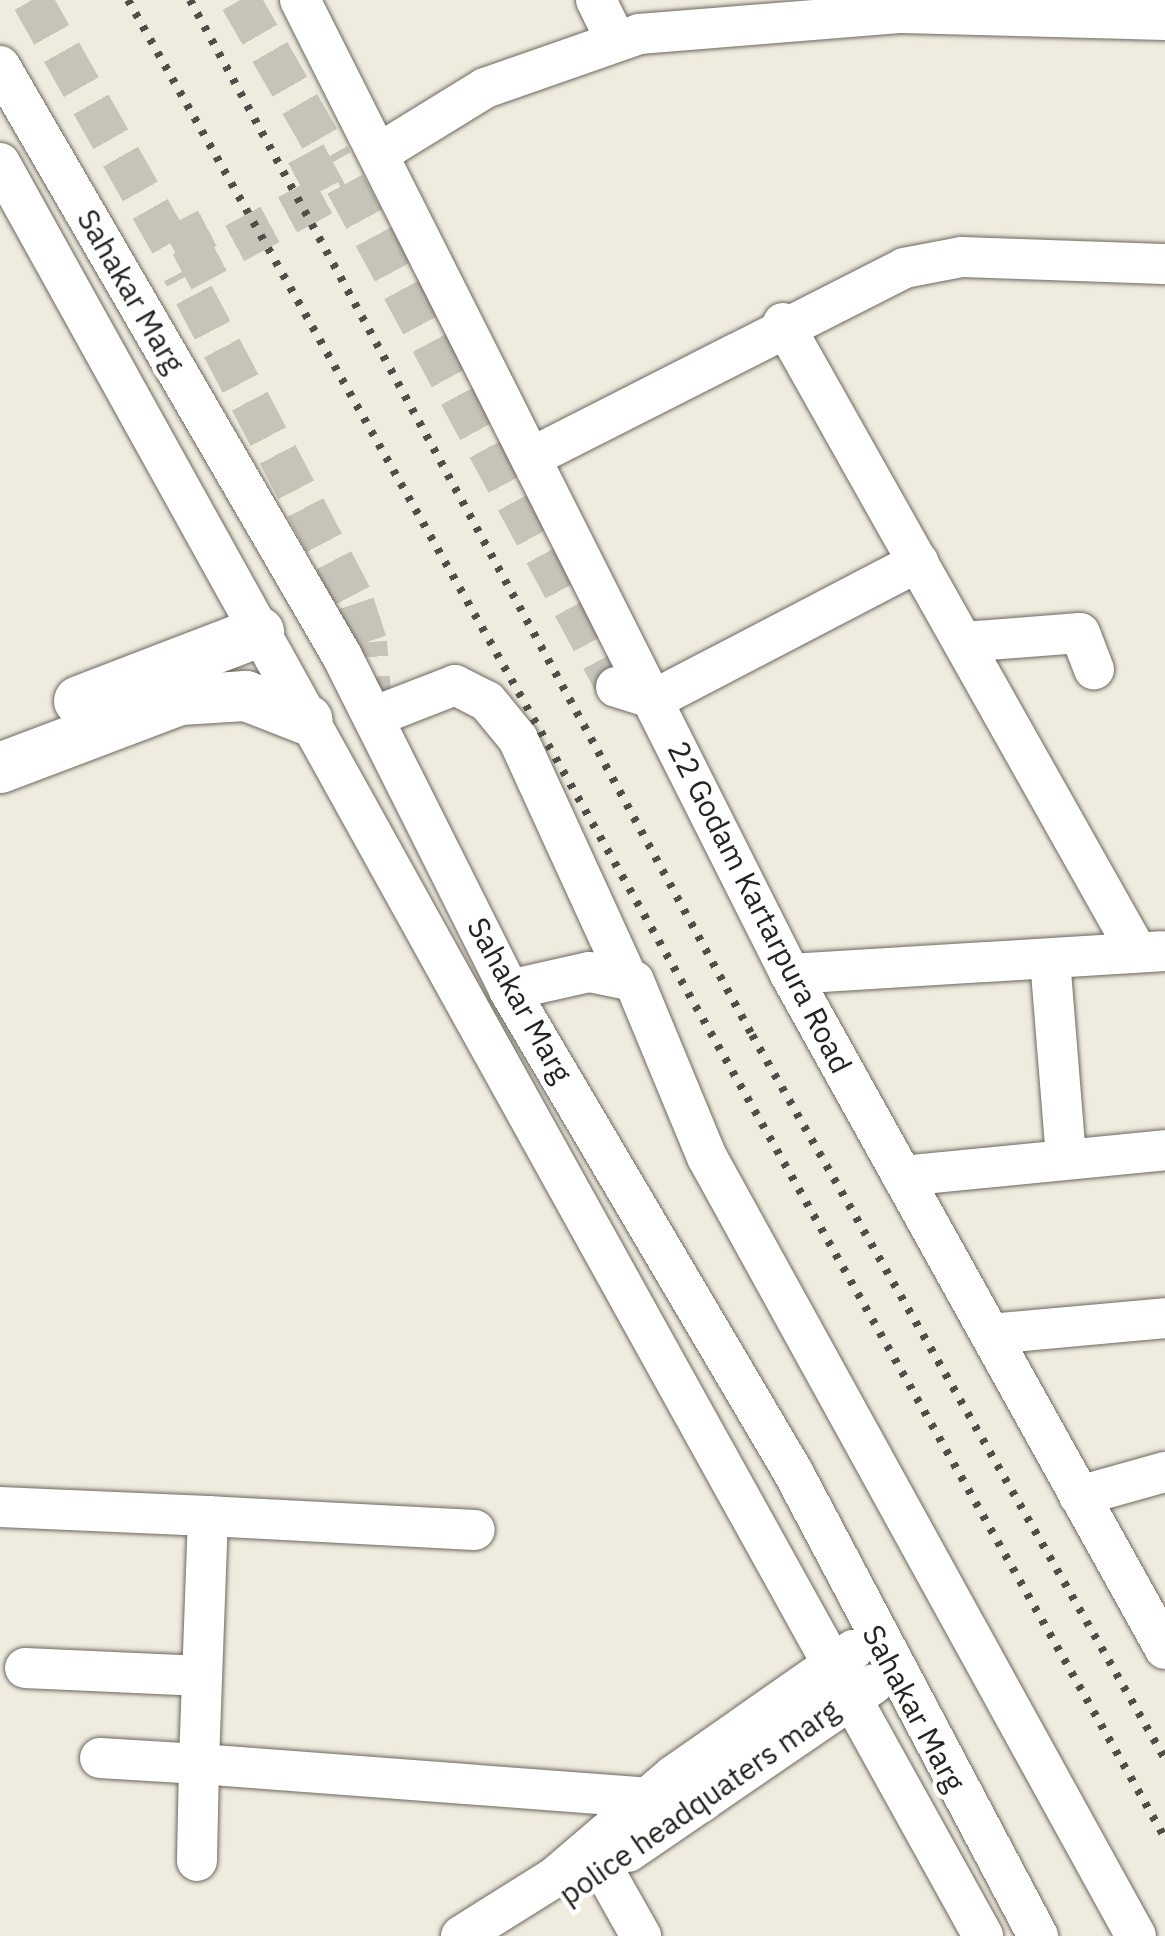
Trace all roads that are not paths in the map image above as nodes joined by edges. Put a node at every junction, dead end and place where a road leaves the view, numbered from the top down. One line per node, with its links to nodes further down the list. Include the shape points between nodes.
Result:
1 (300, 0): 8 (street, 22 Godam Kartarpura Road)
2 (596, 0): 6 (street)
3 (902, 6): 4 (street); 6 (street)
4 (1090, 9): 5 (street)
5 (1165, 20)
6 (616, 41): 8 (street, via 484,88)
7 (0, 66): 19 (street, Sahakar Marg)
8 (381, 152): 12 (street, 22 Godam Kartarpura Road)
9 (0, 163): 14 (street, Sahakar Marg)
10 (1165, 264): 11 (street, via 961,256 904,268)
11 (783, 323): 12 (street); 13 (street)
12 (532, 457): 18 (street, 22 Godam Kartarpura Road)
13 (918, 562): 15 (street); 18 (street)
14 (259, 632): 20 (street, Sahakar Marg); 21 (main road)
15 (963, 642): 16 (street, via 1080,633); 23 (street)
16 (1094, 669)
17 (616, 687): 18 (street)
18 (654, 700): 25 (street, 22 Godam Kartarpura Road)
19 (373, 717): 26 (street, via 456,685 488,701 518,739); 27 (street, Sahakar Marg)
20 (308, 720): 22 (main road, via 246,696 180,700); 40 (street, Sahakar Marg)
21 (0, 732)
22 (0, 768)
23 (1151, 951): 24 (street)
24 (1050, 959): 25 (street); 29 (street)
25 (790, 974): 30 (street, 22 Godam Kartarpura Road)
26 (627, 977): 27 (street, via 589,972); 54 (street, via 649,1009 708,1157)
27 (509, 990): 39 (street, Sahakar Marg, via 793,1472)
28 (1165, 1150): 29 (street)
29 (1066, 1158): 30 (street)
30 (902, 1176): 32 (street, 22 Godam Kartarpura Road)
31 (1165, 1318): 32 (street)
32 (990, 1334): 34 (street, 22 Godam Kartarpura Road)
33 (1165, 1472): 34 (street)
34 (1080, 1496): 38 (street, 22 Godam Kartarpura Road)
35 (0, 1507): 36 (street)
36 (208, 1516): 37 (street); 42 (street)
37 (475, 1530)
38 (1165, 1648)
39 (884, 1656): 40 (street, police headquaters marg); 43 (street, police headquaters marg); 53 (street, Sahakar Marg)
40 (830, 1663): 43 (street, Sahakar Marg); 46 (street, police headquaters marg)
41 (25, 1668): 42 (street)
42 (202, 1676): 45 (street)
43 (849, 1698): 48 (street, police headquaters marg); 52 (street, Sahakar Marg)
44 (100, 1758): 45 (street)
45 (199, 1764): 46 (street); 47 (street)
46 (648, 1798): 48 (street, police headquaters marg)
47 (197, 1861)
48 (598, 1861): 49 (street, police headquaters marg); 50 (street, police headquaters marg); 51 (street)
49 (461, 1936)
50 (508, 1936)
51 (640, 1936)
52 (983, 1936)
53 (1038, 1936)
54 (1136, 1936)

